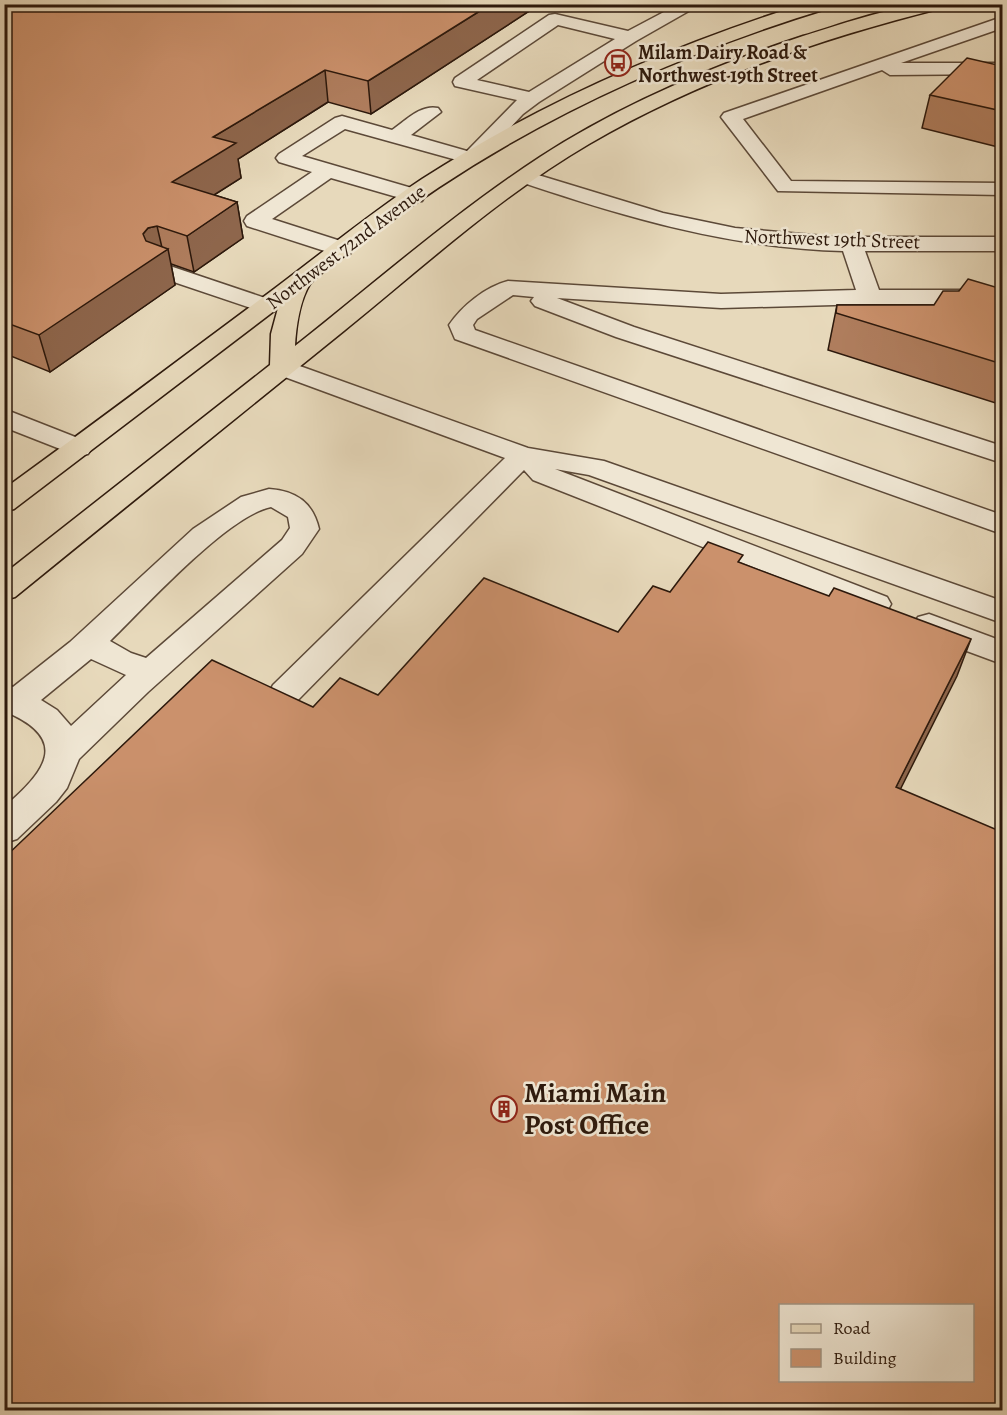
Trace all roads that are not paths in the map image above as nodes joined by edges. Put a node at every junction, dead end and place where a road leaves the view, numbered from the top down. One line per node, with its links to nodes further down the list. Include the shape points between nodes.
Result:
1 (693, 4): 5 (street, Northwest 72nd Avenue)
2 (823, 4): 11 (main road, via 643,71 547,116)
3 (936, 4): 11 (main road, via 825,35 720,73 604,128)
4 (1002, 22): 6 (street)
5 (630, 37): 8 (street, Northwest 72nd Avenue); 8 (street, via 555,19 462,82)
6 (866, 69): 7 (street); 13 (street, via 731,117 785,187)
7 (1002, 69)
8 (532, 98): 11 (street, Northwest 72nd Avenue, via 516,110)
9 (431, 112): 10 (street)
10 (395, 137): 11 (street, Northwest 19th Street); 12 (street, Northwest 19th Street, via 342,122 286,158)
11 (498, 168): 14 (main road, Northwest 72nd Avenue); 15 (street, Northwest 19th Street, via 631,212 705,230 772,240); 24 (main road, Northwest 72nd Avenue, via 481,208)
12 (328, 170): 14 (street); 17 (street, via 255,221)
13 (1002, 189)
14 (414, 195): 17 (main road, Northwest 72nd Avenue)
15 (851, 243): 16 (street, Northwest 19th Street); 21 (street)
16 (1002, 244)
17 (342, 249): 19 (main road, Northwest 72nd Avenue)
18 (164, 271): 23 (street)
19 (300, 281): 23 (main road, Northwest 72nd Avenue); 24 (main road, via 285,316)
20 (508, 288): 21 (street, via 721,301); 28 (street, via 625,332); 30 (street, via 469,314 461,326 464,334)
21 (870, 297): 22 (street)
22 (1002, 297)
23 (266, 306): 26 (main road, Northwest 72nd Avenue)
24 (283, 368): 27 (street); 31 (main road, Northwest 72nd Avenue)
25 (4, 417): 26 (street)
26 (78, 448): 29 (main road, Northwest 72nd Avenue)
27 (523, 455): 32 (street, via 594,467); 34 (street, via 543,474); 36 (street)
28 (1002, 455)
29 (4, 503)
30 (1002, 525)
31 (4, 590)
32 (1002, 612)
33 (90, 643): 35 (street, via 126,666); 35 (street, via 143,590 231,514 251,502 270,497 301,513 305,529 292,547); 37 (street)
34 (1002, 653)
35 (153, 671): 38 (street)
36 (285, 693)
37 (10, 699): 38 (street, via 44,718 61,734)
38 (65, 752): 39 (street, via 49,787)
39 (4, 829)

